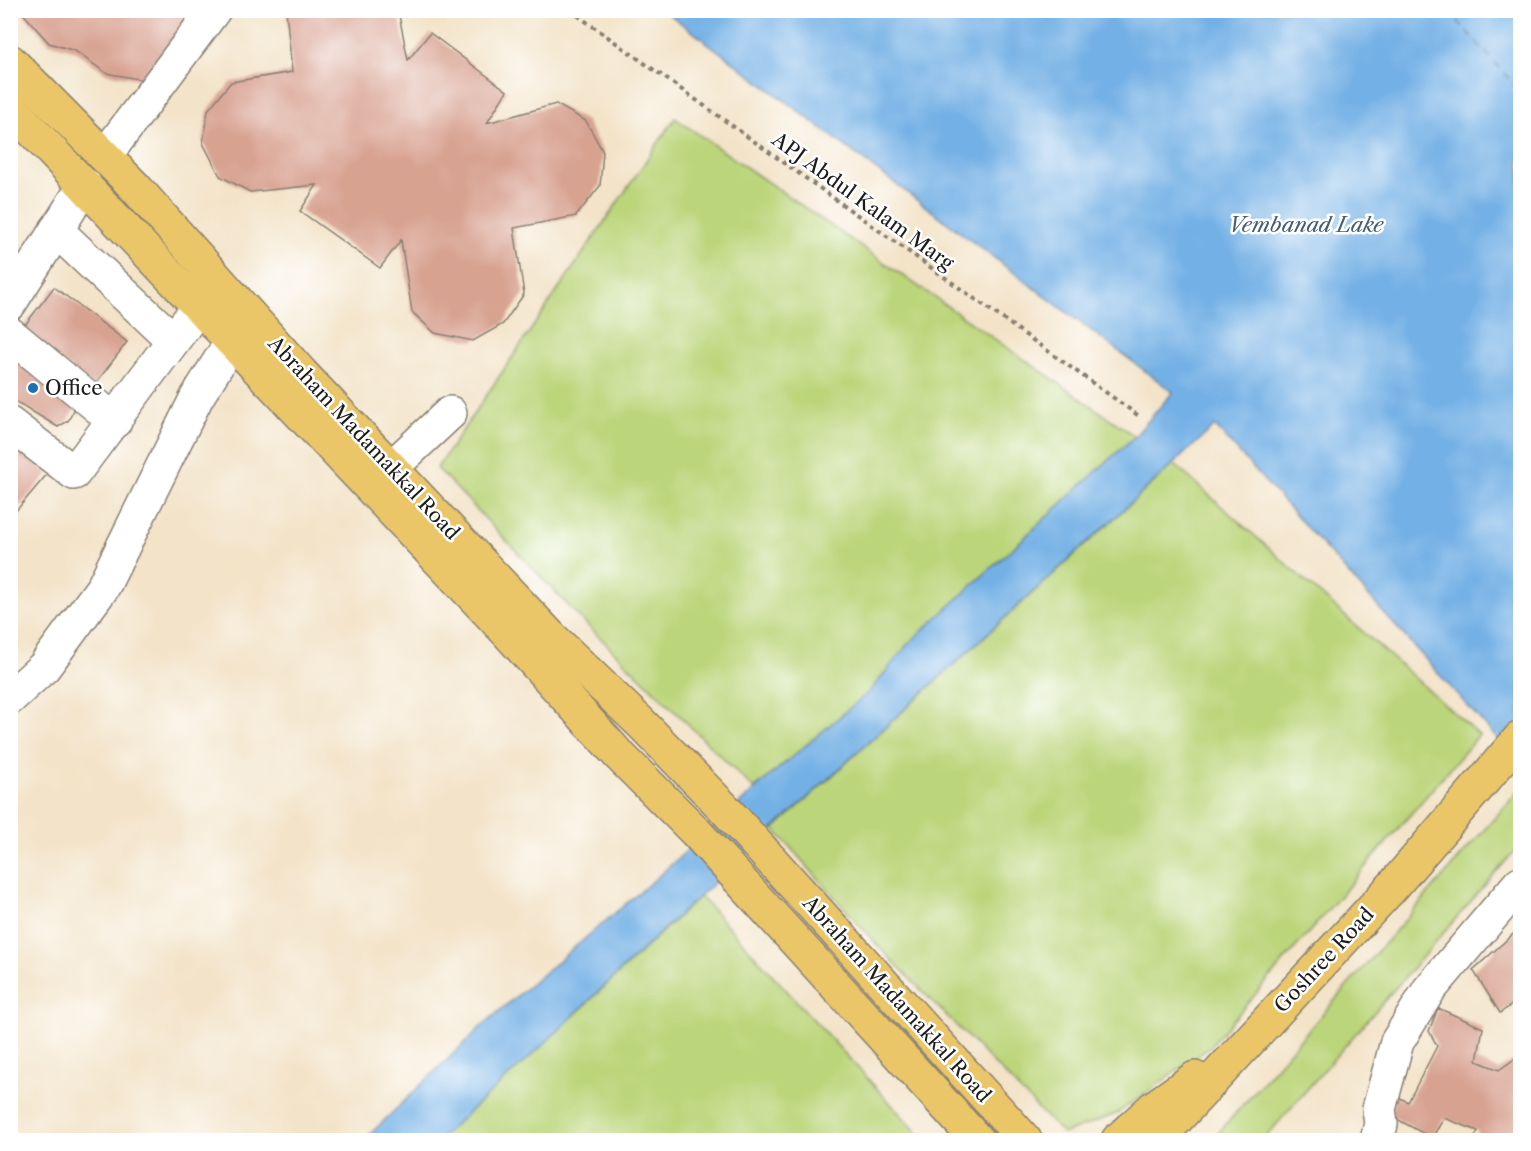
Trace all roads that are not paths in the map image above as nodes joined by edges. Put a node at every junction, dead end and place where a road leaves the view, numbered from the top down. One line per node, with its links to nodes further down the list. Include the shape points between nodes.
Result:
1 (214, 10): 4 (street)
2 (10, 61): 4 (main road, Abraham Madamakkal Road)
3 (10, 107): 5 (main road, Abraham Madamakkal Road)
4 (105, 156): 15 (main road, Abraham Madamakkal Road)
5 (85, 185): 6 (street); 8 (main road, Abraham Madamakkal Road)
6 (56, 230): 7 (street); 10 (street)
7 (10, 303)
8 (200, 305): 10 (street); 11 (main road, Abraham Madamakkal Road)
9 (10, 334): 13 (street)
10 (173, 340): 13 (street)
11 (232, 340): 16 (street, via 197,397 103,587 44,667); 20 (main road, Abraham Madamakkal Road, via 617,753 695,831)
12 (450, 413): 15 (street)
13 (115, 421): 14 (street, via 74,473)
14 (10, 424)
15 (391, 468): 21 (main road, Abraham Madamakkal Road, via 550,638 724,808)
16 (10, 698)
17 (1521, 738): 19 (main road, Goshree Road, via 1393,886)
18 (1521, 883): 24 (street, via 1430,990 1397,1042 1379,1109)
19 (1255, 1034): 22 (main road, Goshree Road, via 1153,1108); 23 (main road, Goshree Road)
20 (977, 1140)
21 (1025, 1140)
22 (1118, 1140)
23 (1157, 1140)
24 (1377, 1140)

